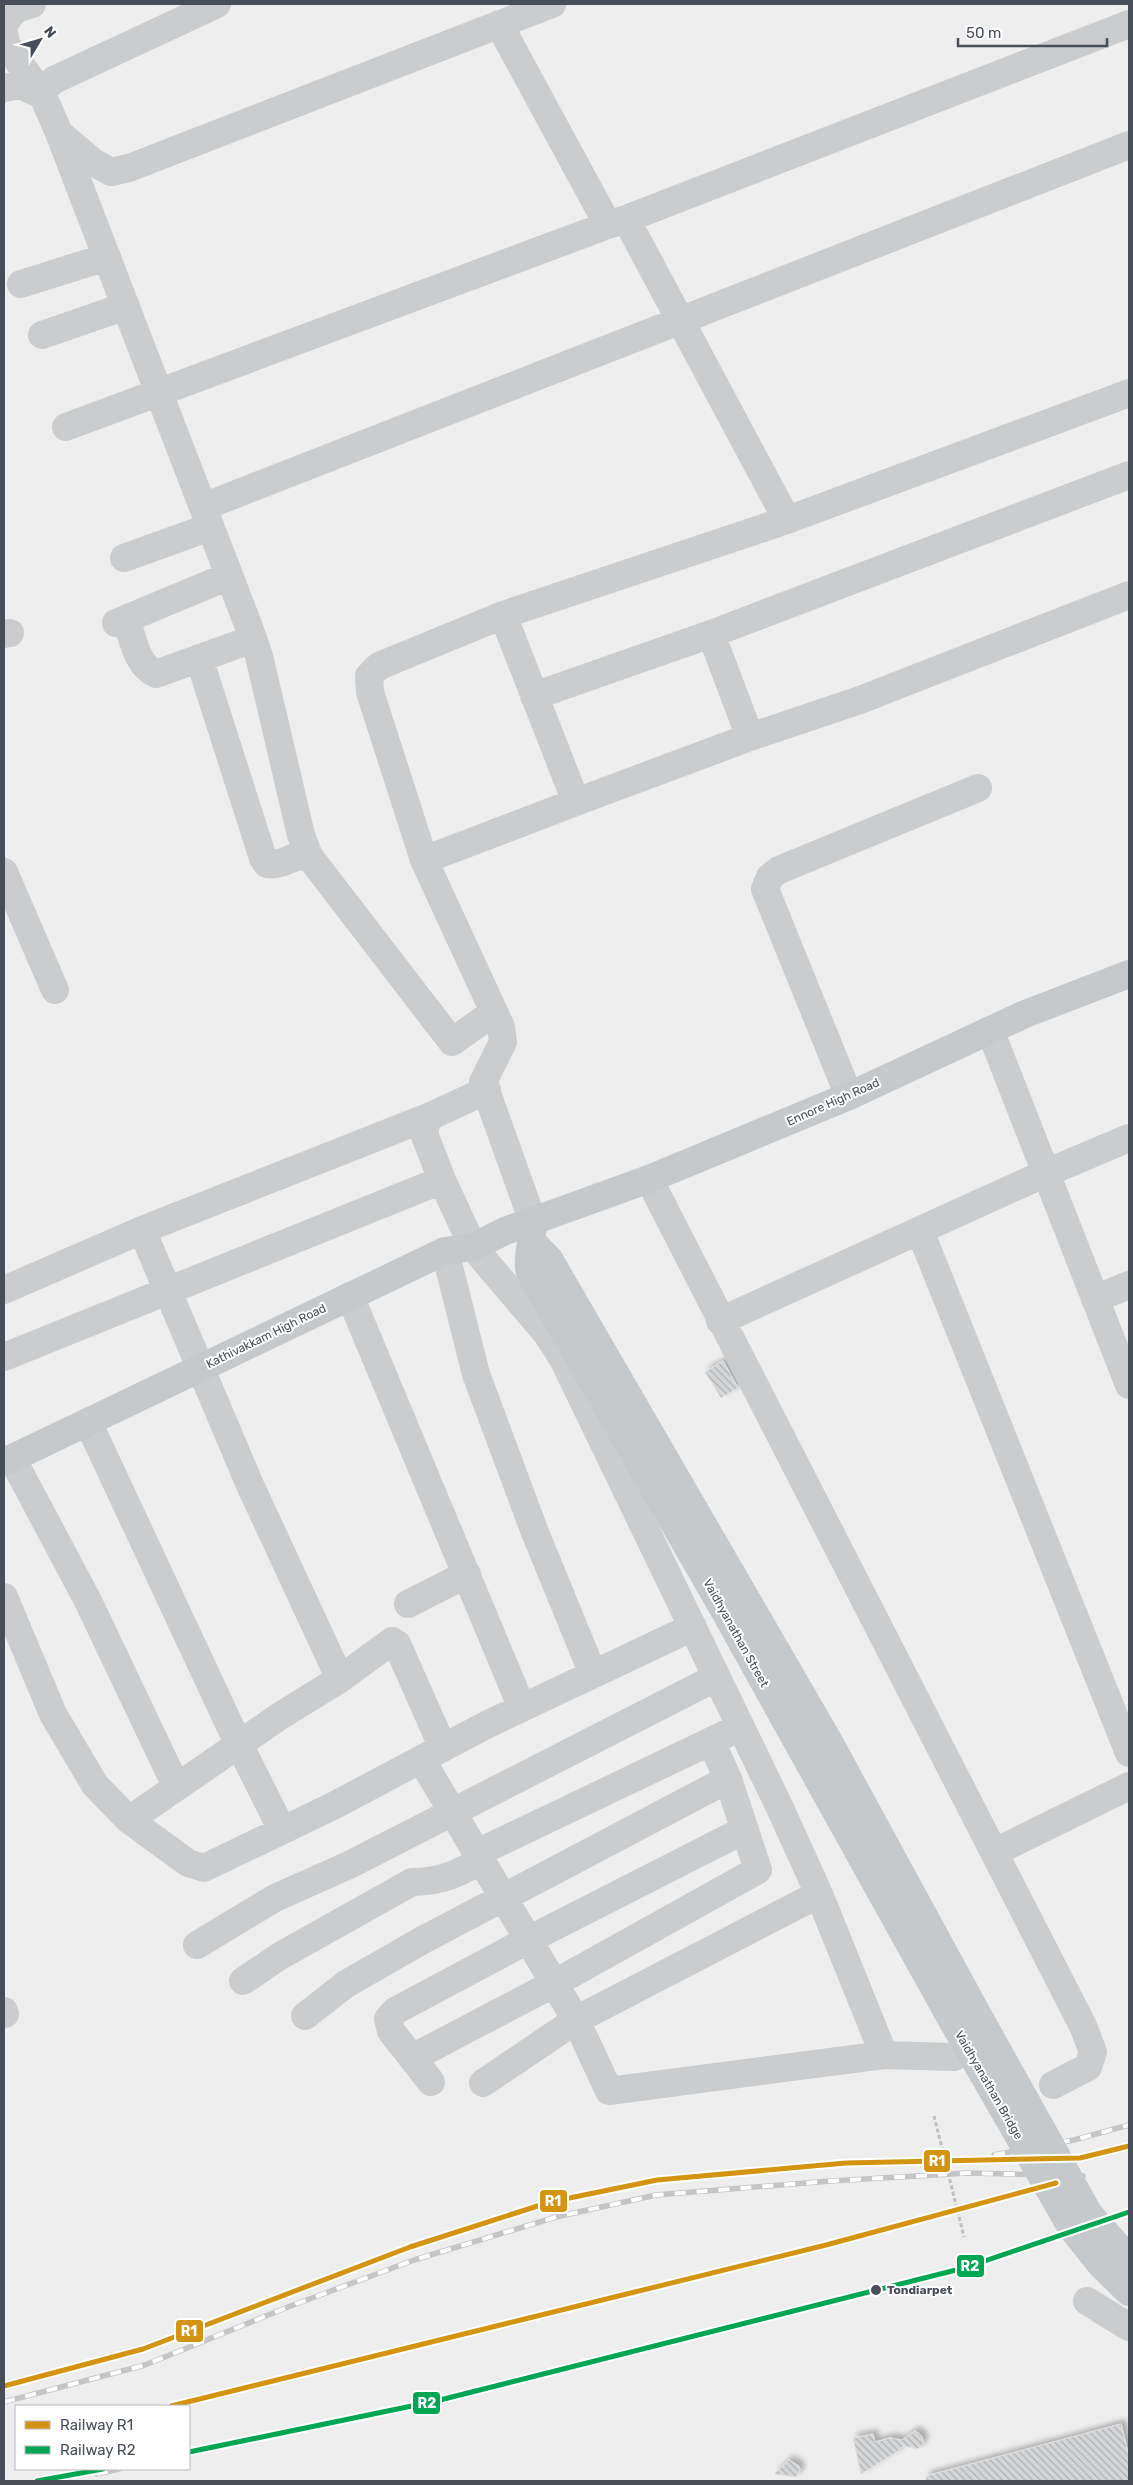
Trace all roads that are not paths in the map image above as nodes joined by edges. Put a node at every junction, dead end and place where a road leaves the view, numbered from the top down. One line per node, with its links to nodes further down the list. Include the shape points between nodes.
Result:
1 (32, 4): 4 (street, via 14,10)
2 (217, 4): 9 (street, via 54,80 45,88)
3 (552, 4): 5 (street)
4 (4, 24)
5 (499, 24): 10 (street, via 129,168 111,172 93,162); 12 (street)
6 (1129, 24): 12 (street)
7 (4, 32): 9 (street, via 6,44)
8 (4, 88): 9 (street, via 21,84)
9 (43, 96): 10 (street)
10 (59, 133): 13 (street)
11 (1129, 145): 16 (street)
12 (617, 222): 16 (street); 18 (street)
13 (107, 257): 14 (street); 15 (street)
14 (21, 284)
15 (126, 306): 17 (street); 18 (street)
16 (679, 320): 22 (street); 23 (street)
17 (42, 335)
18 (159, 392): 20 (street); 22 (street)
19 (1129, 393): 23 (street)
20 (66, 427)
21 (1129, 475): 28 (street)
22 (207, 517): 24 (street); 25 (street)
23 (786, 520): 27 (street)
24 (124, 558)
25 (229, 576): 29 (street); 30 (street, via 121,621 147,670 156,674)
26 (1129, 595): 32 (street, via 860,700)
27 (503, 615): 31 (street); 36 (street, via 379,666 369,676 370,692)
28 (711, 634): 31 (street); 32 (street)
29 (253, 639): 30 (street); 35 (street)
30 (199, 658): 35 (street, via 263,858 267,864 274,865 301,854)
31 (534, 696): 34 (street)
32 (750, 737): 34 (street)
33 (978, 788): 43 (street, via 779,870 770,877 765,889)
34 (576, 802): 36 (street)
35 (309, 856): 40 (street, via 452,1042)
36 (424, 860): 40 (street)
37 (4, 872): 39 (street)
38 (1129, 974): 41 (main road, Ennore High Road)
39 (55, 990)
40 (494, 1012): 42 (street, via 503,1042 483,1082)
41 (990, 1030): 43 (main road, Ennore High Road); 46 (street)
42 (487, 1090): 44 (street); 51 (street)
43 (849, 1096): 47 (main road, Ennore High Road)
44 (433, 1115): 48 (street, via 425,1124 425,1136); 49 (street)
45 (1129, 1138): 46 (street)
46 (1046, 1174): 50 (street); 58 (street)
47 (649, 1179): 51 (main road, Ennore High Road); 59 (street)
48 (442, 1180): 52 (street); 56 (street)
49 (142, 1230): 55 (street); 56 (street)
50 (920, 1231): 59 (street); 77 (street)
51 (533, 1232): 52 (main road, Kathivakkam High Road, via 505,1231); 94 (main road, Vaidhyanathan Street, via 528,1261 530,1273)
52 (474, 1247): 53 (main road, Kathivakkam High Road); 68 (street, via 547,1334 563,1359)
53 (445, 1250): 57 (main road, Kathivakkam High Road); 69 (street, via 476,1374 534,1530)
54 (1129, 1285): 58 (street)
55 (4, 1290)
56 (168, 1292): 60 (street); 61 (street)
57 (350, 1296): 61 (main road, Kathivakkam High Road); 65 (street)
58 (1095, 1299): 62 (street)
59 (720, 1322): 85 (street)
60 (4, 1357)
61 (202, 1367): 63 (main road, Kathivakkam High Road); 71 (street, via 250,1485)
62 (1129, 1385)
63 (88, 1422): 64 (main road, Kathivakkam High Road); 75 (street)
64 (8, 1460): 79 (street, via 88,1601)
65 (466, 1574): 67 (street); 72 (street)
66 (4, 1597): 82 (street, via 53,1714 95,1785)
67 (408, 1604)
68 (693, 1627): 69 (street); 70 (street)
69 (594, 1674): 72 (street)
70 (718, 1677): 73 (street); 81 (street)
71 (340, 1679): 75 (street); 76 (street, via 392,1641 397,1644)
72 (522, 1708): 76 (street)
73 (741, 1726): 74 (street); 87 (street)
74 (712, 1741): 78 (street); 86 (street)
75 (239, 1744): 79 (street); 83 (street)
76 (432, 1754): 81 (street); 83 (street)
77 (1129, 1754)
78 (728, 1779): 84 (street); 88 (street)
79 (176, 1786): 82 (street)
80 (1129, 1786): 85 (street)
81 (452, 1812): 86 (street); 90 (street, via 276,1898)
82 (129, 1820): 83 (street, via 188,1863 204,1868)
83 (282, 1830)
84 (744, 1830): 89 (street); 92 (street, via 758,1870)
85 (995, 1852): 101 (street, via 1083,2026 1092,2052 1088,2067)
86 (479, 1856): 88 (street); 91 (street, via 452,1877 412,1882 280,1956)
87 (819, 1894): 95 (street); 96 (street)
88 (503, 1897): 89 (street); 93 (street, via 346,1984)
89 (528, 1940): 92 (street); 97 (street, via 406,2004 388,2019 390,2031)
90 (197, 1945)
91 (243, 1981)
92 (555, 1983): 95 (street); 97 (street)
93 (305, 2016)
94 (964, 2016): 102 (main road, Vaidhyanathan Bridge, bridge, via 1089,2214); 104 (main road, Vaidhyanathan Bridge, bridge, via 1071,2227 1102,2266)
95 (576, 2020): 96 (street, via 610,2091); 100 (street)
96 (884, 2055): 98 (street)
97 (412, 2058): 99 (street)
98 (954, 2058)
99 (431, 2082)
100 (483, 2083)
101 (1053, 2085)
102 (1129, 2258)
103 (1129, 2286): 105 (street, via 1087,2301)
104 (1129, 2292)
105 (1129, 2327)

